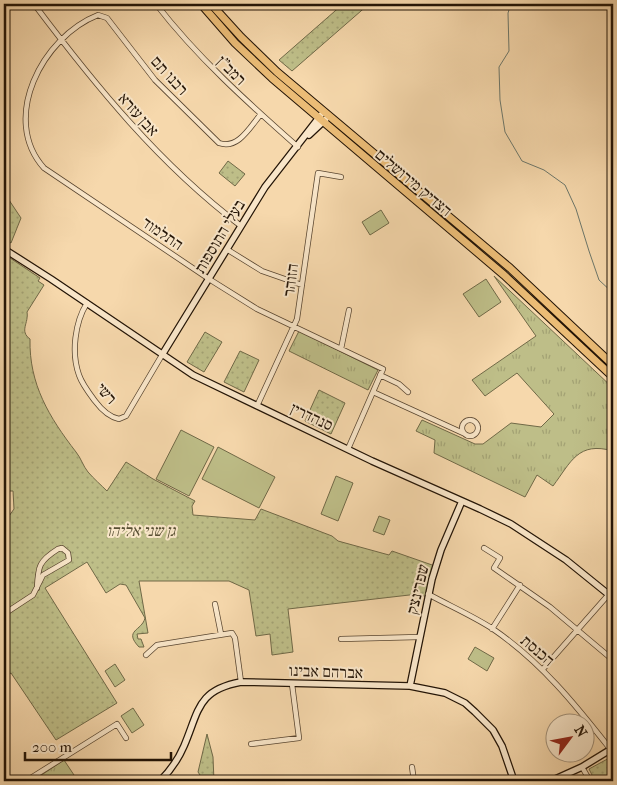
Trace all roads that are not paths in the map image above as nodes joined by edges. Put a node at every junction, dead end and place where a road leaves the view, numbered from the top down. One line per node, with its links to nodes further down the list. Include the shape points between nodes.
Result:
1 (34, 4): 5 (street, אבן עזרא)
2 (156, 4): 7 (street, רמב"ן, via 222,78)
3 (201, 4): 9 (main road, הצדיק מירושלים, via 248,55)
4 (211, 4): 8 (main road, הצדיק מירושלים, via 258,54)
5 (60, 39): 6 (street); 7 (street, רבנו תם, via 98,15 107,18 155,80 219,143 235,143); 13 (street, אבן עזרא, via 155,151)
6 (34, 66)
7 (261, 114): 10 (street, רמב"ן)
8 (326, 114): 9 (street, בעלי התוספות); 23 (main road, הצדיק מירושלים, via 510,268)
9 (321, 121): 10 (street, בעלי התוספות); 25 (main road, הצדיק מירושלים, via 504,275)
10 (298, 147): 13 (street, בעלי התוספות, via 265,187)
11 (26, 149): 16 (street, התלמוד, via 44,168)
12 (341, 177): 17 (street, הזוהר, via 318,173)
13 (241, 226): 15 (street, בעלי התוספות)
14 (4, 249): 18 (street, סנהדרין)
15 (228, 250): 16 (street, בעלי התוספות); 17 (street, via 268,274)
16 (209, 279): 20 (street, התלמוד, via 257,309); 22 (street, בעלי התוספות)
17 (302, 285): 20 (street, הזוהר)
18 (87, 303): 22 (street, סנהדרין); 22 (street, רשי, via 77,330 76,361 84,386 108,414 119,419 126,416)
19 (348, 310): 21 (street)
20 (295, 327): 21 (street, התלמוד); 28 (street, הזוהר)
21 (341, 349): 24 (street, התלמוד, via 383,370)
22 (162, 355): 28 (street, סנהדרין, via 202,380)
23 (613, 365)
24 (380, 375): 26 (street); 27 (street)
25 (613, 377)
26 (373, 392): 29 (street); 30 (street)
27 (408, 392)
28 (257, 406): 30 (street, סנהדרין)
29 (463, 433)
30 (348, 449): 31 (street, סנהדרין)
31 (462, 501): 35 (street, שפרינצק, via 441,550); 36 (street, סנהדרין, via 511,524 566,560)
32 (484, 548): 33 (street, via 500,558 494,568)
33 (520, 585): 39 (street); 40 (street)
34 (37, 588): 34 (street, via 43,575 69,560 65,550 58,549 42,560); 38 (street, via 33,595)
35 (428, 594): 39 (street, הכנסת); 42 (street, שפרינצק)
36 (611, 596): 40 (street)
37 (215, 604): 41 (street)
38 (4, 614)
39 (492, 629): 46 (street, הכנסת)
40 (577, 630): 45 (street); 46 (street)
41 (221, 634): 44 (street, via 157,645); 47 (street, via 234,635)
42 (419, 637): 43 (street); 49 (street, שפרינצק)
43 (341, 639)
44 (146, 655)
45 (613, 660)
46 (543, 669): 52 (street, הכנסת)
47 (241, 682): 48 (street, אברהם אבינו); 58 (street, אברהם אבינו, via 216,690 205,699 198,708 179,757)
48 (292, 684): 49 (street, אברהם אבינו); 51 (street, via 299,738)
49 (410, 686): 53 (street, אברהם אבינו, via 445,693 475,712 498,738)
50 (126, 738): 56 (street, via 117,724)
51 (251, 744)
52 (612, 749): 55 (street)
53 (508, 766): 60 (street, אברהם אבינו); 61 (street, אברהם אבינו)
54 (412, 767): 59 (street)
55 (582, 767): 62 (street); 63 (street)
56 (32, 780): 57 (street)
57 (26, 781)
58 (160, 781)
59 (414, 781)
60 (509, 781)
61 (514, 781)
62 (551, 781)
63 (590, 781)

